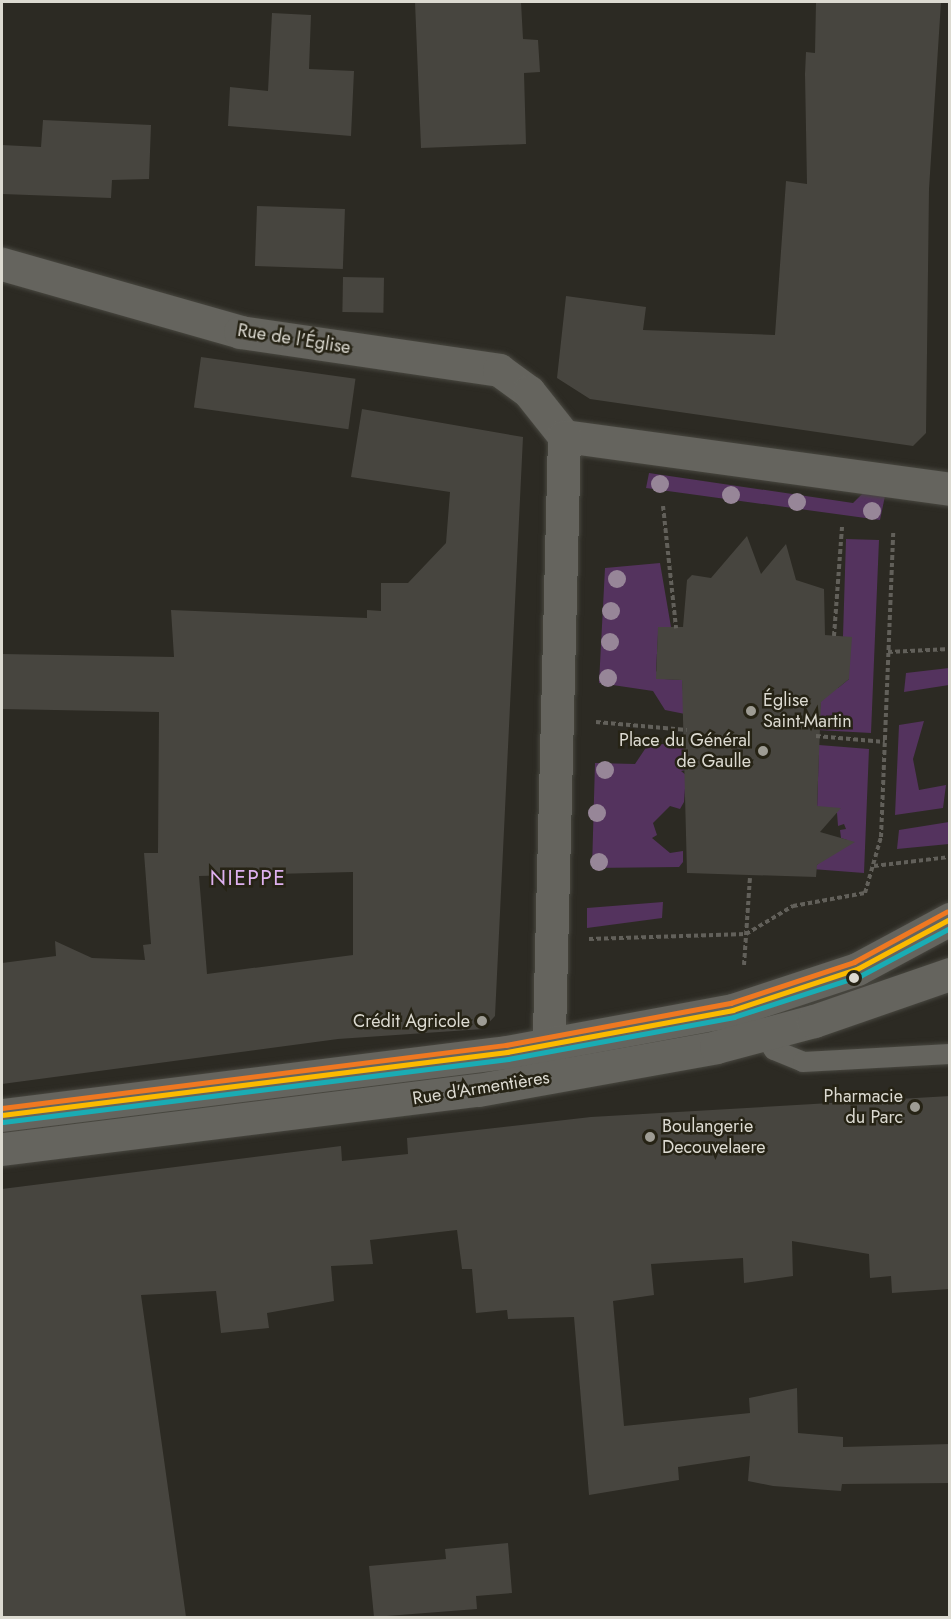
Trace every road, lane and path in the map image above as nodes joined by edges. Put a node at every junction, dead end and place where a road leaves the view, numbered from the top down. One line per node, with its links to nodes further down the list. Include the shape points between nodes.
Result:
1 (2, 264): 2 (main road, Rue de l'Église, via 240,332 499,370 530,392)
2 (564, 436): 3 (main road); 23 (main road)
3 (950, 489)
4 (663, 506): 7 (path)
5 (842, 526): 8 (path)
6 (893, 532): 10 (path)
7 (676, 628)
8 (834, 636)
9 (950, 649): 10 (path)
10 (888, 652): 14 (path)
11 (591, 722): 12 (path)
12 (687, 730)
13 (816, 736): 14 (path)
14 (885, 742): 16 (path, via 881,837)
15 (950, 857): 16 (path)
16 (874, 866): 19 (path, via 865,893 793,906)
17 (750, 878): 19 (path)
18 (950, 919): 22 (main road, Rue d'Armentières)
19 (746, 934): 20 (path)
20 (582, 939)
21 (950, 974): 22 (main road, Rue d'Armentières)
22 (758, 1021): 23 (main road, Rue d'Armentières); 24 (lane, via 774,1050 802,1062); 25 (main road, Rue d'Armentières)
23 (548, 1045): 25 (main road); 26 (main road, Rue d'Armentières)
24 (950, 1054)
25 (548, 1078): 27 (main road, Rue d'Armentières)
26 (2, 1115)
27 (2, 1149)

